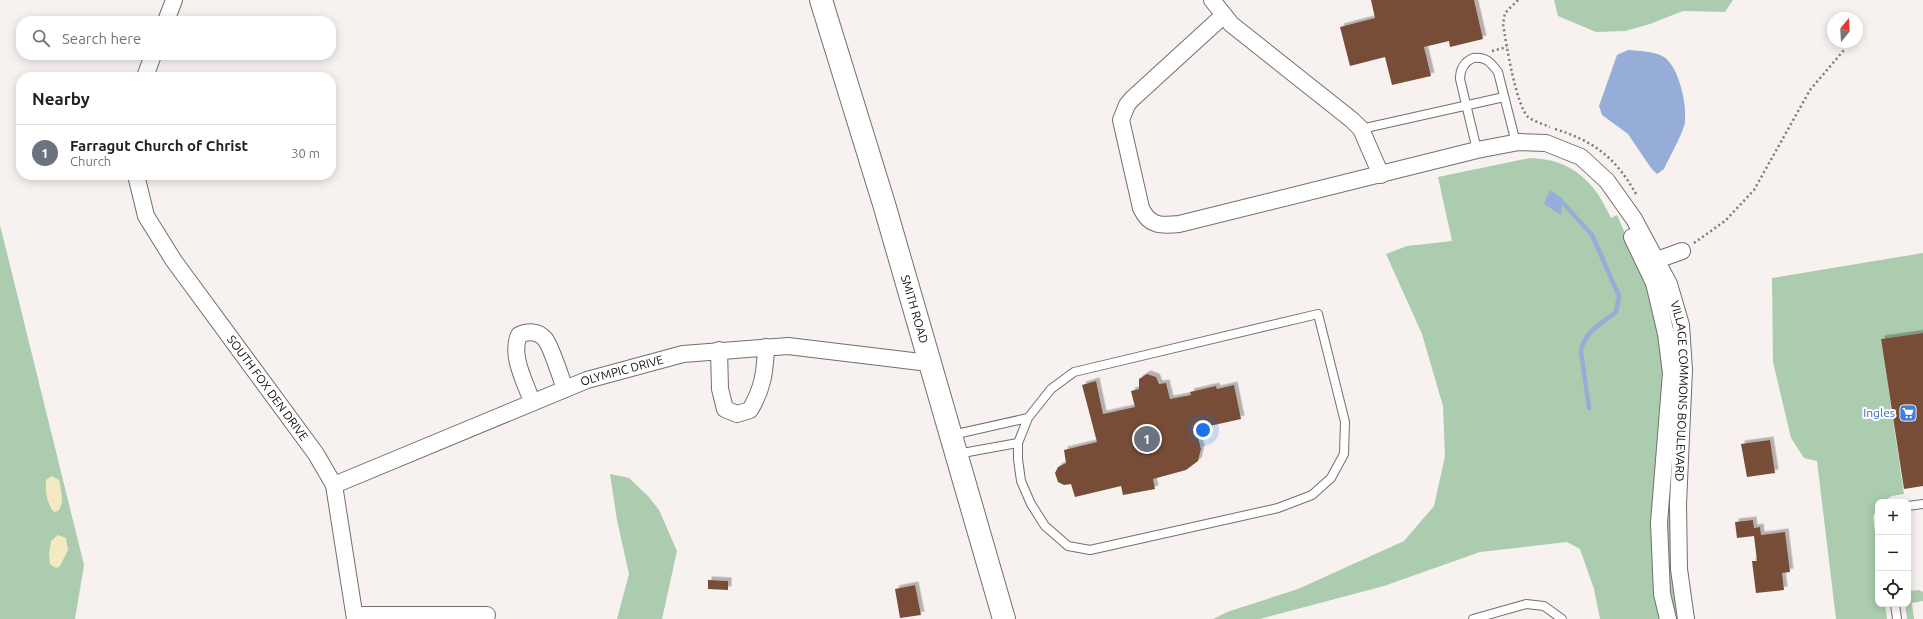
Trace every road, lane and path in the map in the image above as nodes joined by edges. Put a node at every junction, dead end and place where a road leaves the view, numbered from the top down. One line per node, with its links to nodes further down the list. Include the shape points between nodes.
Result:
1 (174, 0): 6 (street)
2 (821, 0): 24 (street, SMITH ROAD, via 884,204)
3 (1212, 0): 5 (street)
4 (1518, 0): 7 (path, via 1503,17)
5 (1224, 15): 14 (street); 17 (street, VILLAGE COMMONS BOULEVARD, via 1132,99 1123,114 1121,120 1141,208 1149,220 1155,225 1179,224)
6 (168, 16)
7 (1507, 47): 9 (path); 19 (path, via 1521,105 1528,116 1535,122 1579,137 1600,149 1618,167)
8 (1844, 50): 20 (path, via 1810,90 1754,190 1725,221)
9 (1489, 52)
10 (151, 60): 11 (street)
11 (147, 72)
12 (1504, 97): 13 (lane); 13 (lane, via 1498,72 1492,64 1480,57 1473,58 1460,72 1460,86); 15 (lane)
13 (1465, 106): 14 (lane); 16 (lane)
14 (1361, 129): 17 (street)
15 (1516, 143): 16 (street, VILLAGE COMMONS BOULEVARD); 21 (street, VILLAGE COMMONS BOULEVARD, via 1546,144 1581,157 1607,181)
16 (1477, 150): 17 (street, VILLAGE COMMONS BOULEVARD)
17 (1380, 175)
18 (137, 180): 31 (street, SOUTH FOX DEN DRIVE, via 146,216 174,261 316,454)
19 (1637, 196)
20 (1682, 251): 21 (street)
21 (1650, 262): 30 (street, VILLAGE COMMONS BOULEVARD, via 1666,334 1671,373)
22 (766, 347): 23 (street, OLYMPIC DRIVE); 23 (street, via 765,377 759,395 750,410 737,414 725,409 720,389); 24 (street, OLYMPIC DRIVE, via 788,346)
23 (719, 350): 25 (street, OLYMPIC DRIVE, via 683,354 588,380)
24 (929, 363): 29 (street, SMITH ROAD)
25 (565, 389): 26 (street, OLYMPIC DRIVE); 26 (street, via 546,339 537,333 527,331 519,335 516,356)
26 (532, 402): 31 (street, OLYMPIC DRIVE)
27 (1028, 418): 28 (lane); 28 (lane, via 1051,389 1074,372 1318,314 1345,422 1344,454 1331,478 1312,495 1278,508 1090,550 1068,546 1045,526 1021,481); 29 (lane)
28 (1018, 443): 29 (lane)
29 (953, 445): 37 (street, SMITH ROAD)
30 (1673, 450): 40 (street, VILLAGE COMMONS BOULEVARD, via 1659,523 1662,594); 41 (street, VILLAGE COMMONS BOULEVARD, via 1678,504 1679,569)
31 (334, 486): 36 (street, SOUTH FOX DEN DRIVE)
32 (1921, 504): 33 (lane)
33 (1911, 506)
34 (1895, 607): 42 (lane)
35 (487, 615): 36 (street)
36 (355, 617)
37 (1004, 619)
38 (1473, 619): 39 (lane, via 1526,604 1544,606)
39 (1562, 619)
40 (1668, 619)
41 (1686, 619)
42 (1897, 619)

